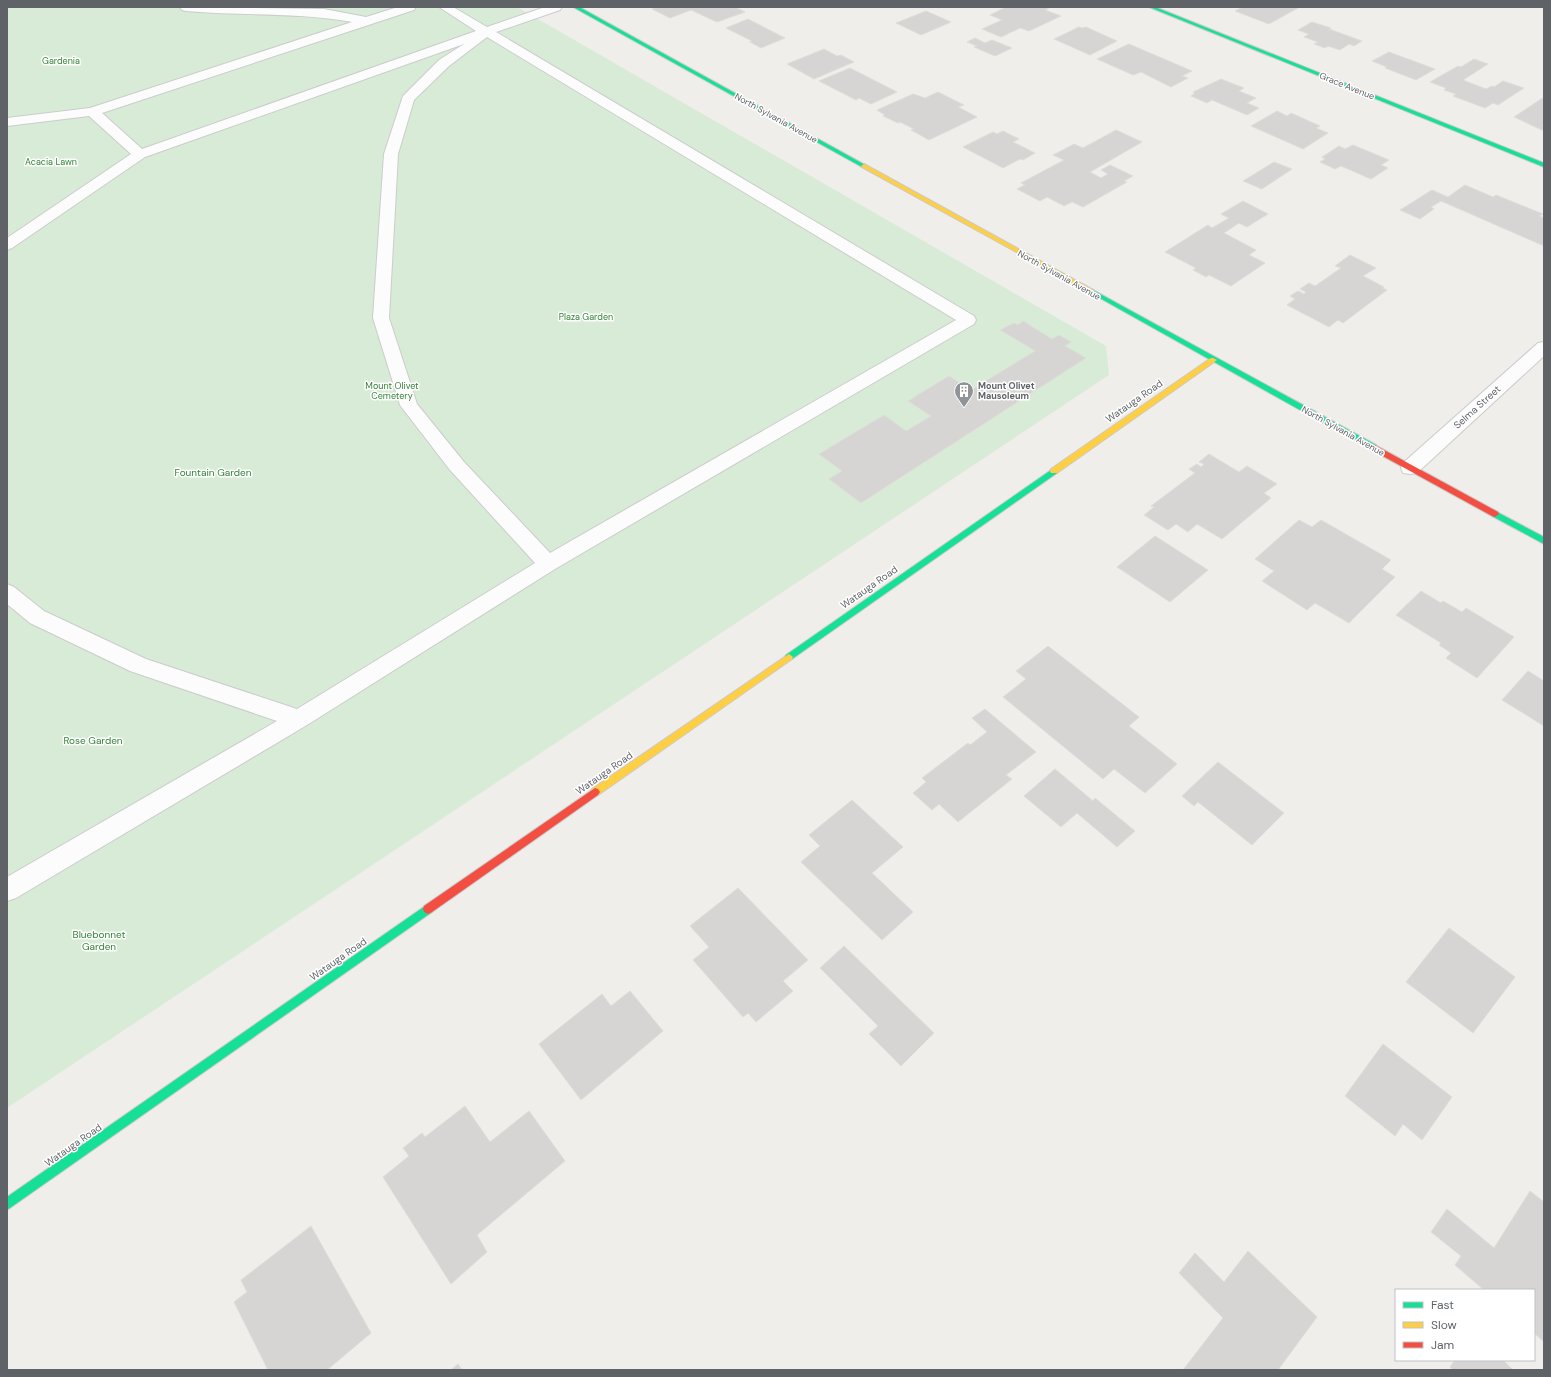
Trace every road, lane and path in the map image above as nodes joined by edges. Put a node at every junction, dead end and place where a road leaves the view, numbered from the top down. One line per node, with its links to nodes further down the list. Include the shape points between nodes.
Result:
1 (186, 7): 7 (street, via 324,13)
2 (410, 7): 7 (street)
3 (445, 7): 8 (street)
4 (556, 7): 8 (street)
5 (575, 7): 15 (street, North Sylvania Avenue)
6 (1150, 7): 12 (street, Grace Avenue)
7 (368, 21): 9 (street)
8 (486, 32): 11 (street); 18 (street, via 444,63 408,99 391,154 381,318 409,405 457,466); 18 (street, via 968,320)
9 (92, 112): 10 (street); 11 (street)
10 (7, 122)
11 (140, 154): 13 (street)
12 (1544, 165)
13 (7, 245)
14 (1544, 347): 16 (street, Selma Street)
15 (1213, 360): 16 (street, North Sylvania Avenue); 22 (street, Watauga Road)
16 (1410, 468): 17 (street, North Sylvania Avenue)
17 (1544, 541)
18 (548, 564): 20 (street)
19 (7, 592): 20 (street, via 37,617 138,665)
20 (299, 719): 21 (street)
21 (7, 890)
22 (7, 1204)

